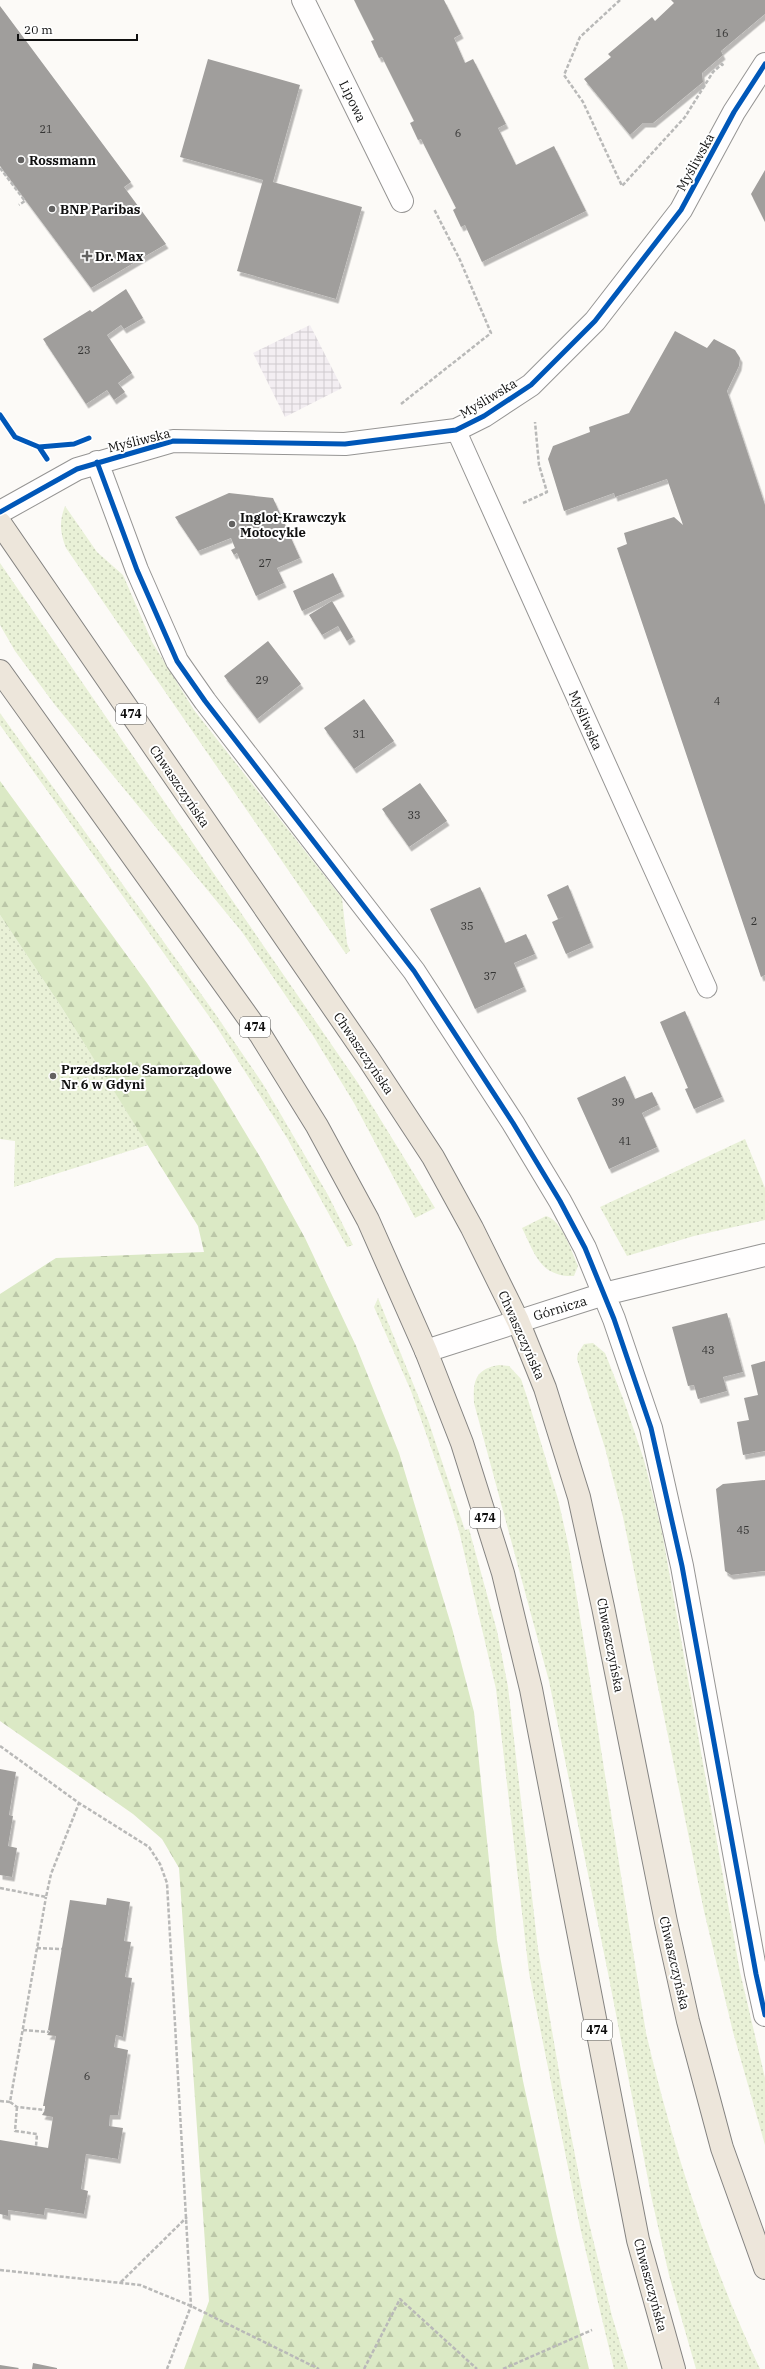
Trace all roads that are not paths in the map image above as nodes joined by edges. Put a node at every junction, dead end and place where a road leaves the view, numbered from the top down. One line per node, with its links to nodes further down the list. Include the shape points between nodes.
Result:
1 (303, 0): 3 (street, Lipowa)
2 (765, 64): 4 (street, Myśliwska, via 734,112 681,210 595,321 531,385 484,416)
3 (402, 201)
4 (456, 430): 5 (street, Myśliwska, via 345,444 173,441); 9 (lane, Myśliwska)
5 (97, 462): 6 (street, Myśliwska, via 60,477); 11 (street, via 136,570 177,661 205,701 414,971 513,1123 560,1201 585,1248)
6 (0, 512)
7 (0, 523): 12 (main road, Chwaszczyńska / 474, via 368,1058 424,1144 472,1228)
8 (0, 671): 13 (main road, Chwaszczyńska / 474, via 260,1034 317,1126 368,1220)
9 (707, 988)
10 (765, 1255): 11 (street, Górnicza)
11 (604, 1294): 12 (street, Górnicza); 14 (street, via 652,1428 682,1566)
12 (518, 1321): 13 (street, Górnicza); 15 (main road, Chwaszczyńska / 474, via 545,1388 579,1498 688,2021 722,2148)
13 (426, 1351): 16 (main road, Chwaszczyńska / 474, via 462,1444 500,1565 531,1688 638,2240)
14 (765, 2015)
15 (765, 2268)
16 (674, 2369)

